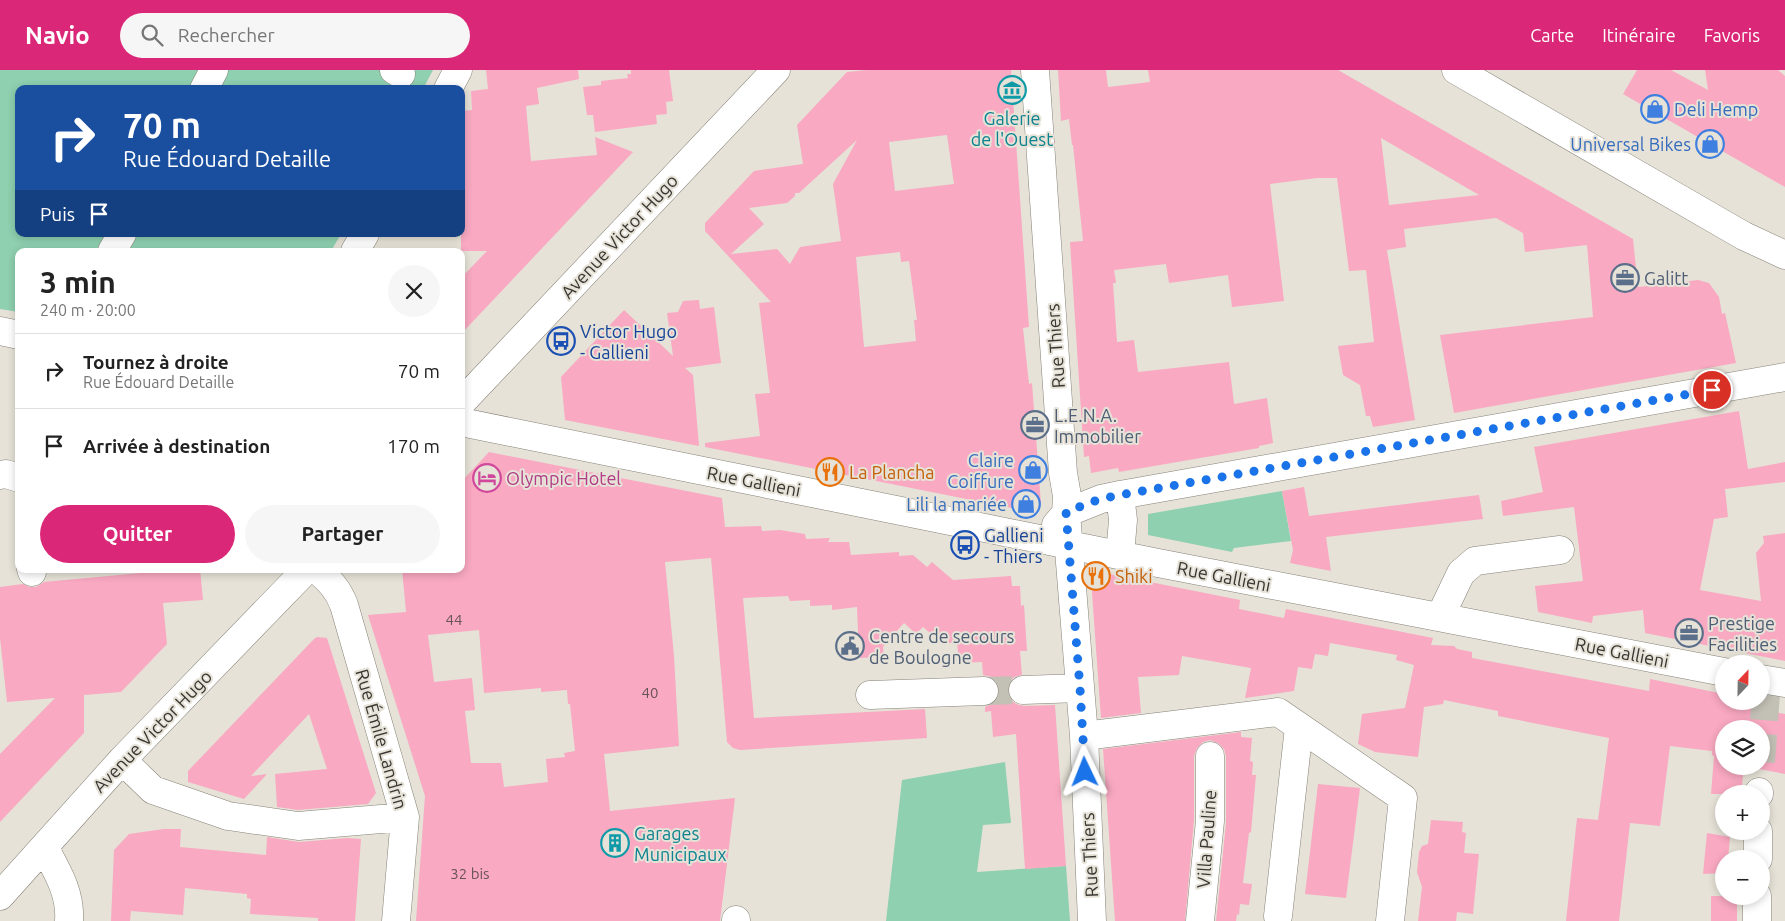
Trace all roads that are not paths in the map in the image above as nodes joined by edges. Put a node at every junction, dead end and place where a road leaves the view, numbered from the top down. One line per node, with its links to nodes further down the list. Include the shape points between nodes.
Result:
1 (214, 70): 6 (street)
2 (458, 70): 7 (street)
3 (776, 70): 16 (street, Avenue Victor Hugo)
4 (1036, 70): 21 (street, Rue Thiers)
5 (1456, 70): 8 (street)
6 (206, 85)
7 (450, 85)
8 (1744, 236): 13 (street); 14 (street)
9 (120, 237): 11 (street)
10 (363, 237): 12 (street)
11 (114, 248)
12 (357, 248)
13 (1785, 255)
14 (1785, 266)
15 (1785, 377): 20 (street)
16 (465, 399)
17 (465, 423): 22 (street, Rue Gallieni)
18 (0, 475): 19 (street)
19 (15, 477)
20 (1120, 495): 21 (street); 24 (street, via 1123,520)
21 (1066, 512): 22 (street)
22 (1057, 542): 24 (street, Rue Gallieni); 31 (street, Rue Thiers)
23 (1560, 550): 27 (street, via 1475,561 1461,573)
24 (1120, 555): 27 (street, Rue Gallieni)
25 (303, 573): 38 (street, Avenue Victor Hugo)
26 (321, 573): 39 (street, Rue Émile Landrin, via 333,584 342,599)
27 (1440, 618): 28 (street, Rue Gallieni)
28 (1715, 670)
29 (1770, 680): 30 (street)
30 (1785, 683)
31 (1080, 688): 32 (street); 36 (street, Rue Thiers)
32 (1023, 690)
33 (984, 691): 34 (street)
34 (870, 695)
35 (1299, 727): 36 (street, via 1278,712); 43 (street); 48 (street, via 1403,798)
36 (1084, 736): 46 (street, Rue Thiers)
37 (1210, 756): 47 (street, Villa Pauline, via 1210,822)
38 (122, 760): 39 (street, via 153,790 228,816 298,826); 40 (street, Avenue Victor Hugo)
39 (405, 818): 45 (street, Rue Émile Landrin)
40 (44, 847): 41 (street, Avenue Victor Hugo); 44 (street, via 64,884)
41 (0, 896)
42 (1757, 905): 49 (street)
43 (1278, 916)
44 (69, 921)
45 (396, 921)
46 (1092, 921)
47 (1200, 921)
48 (1390, 921)
49 (1756, 921)

